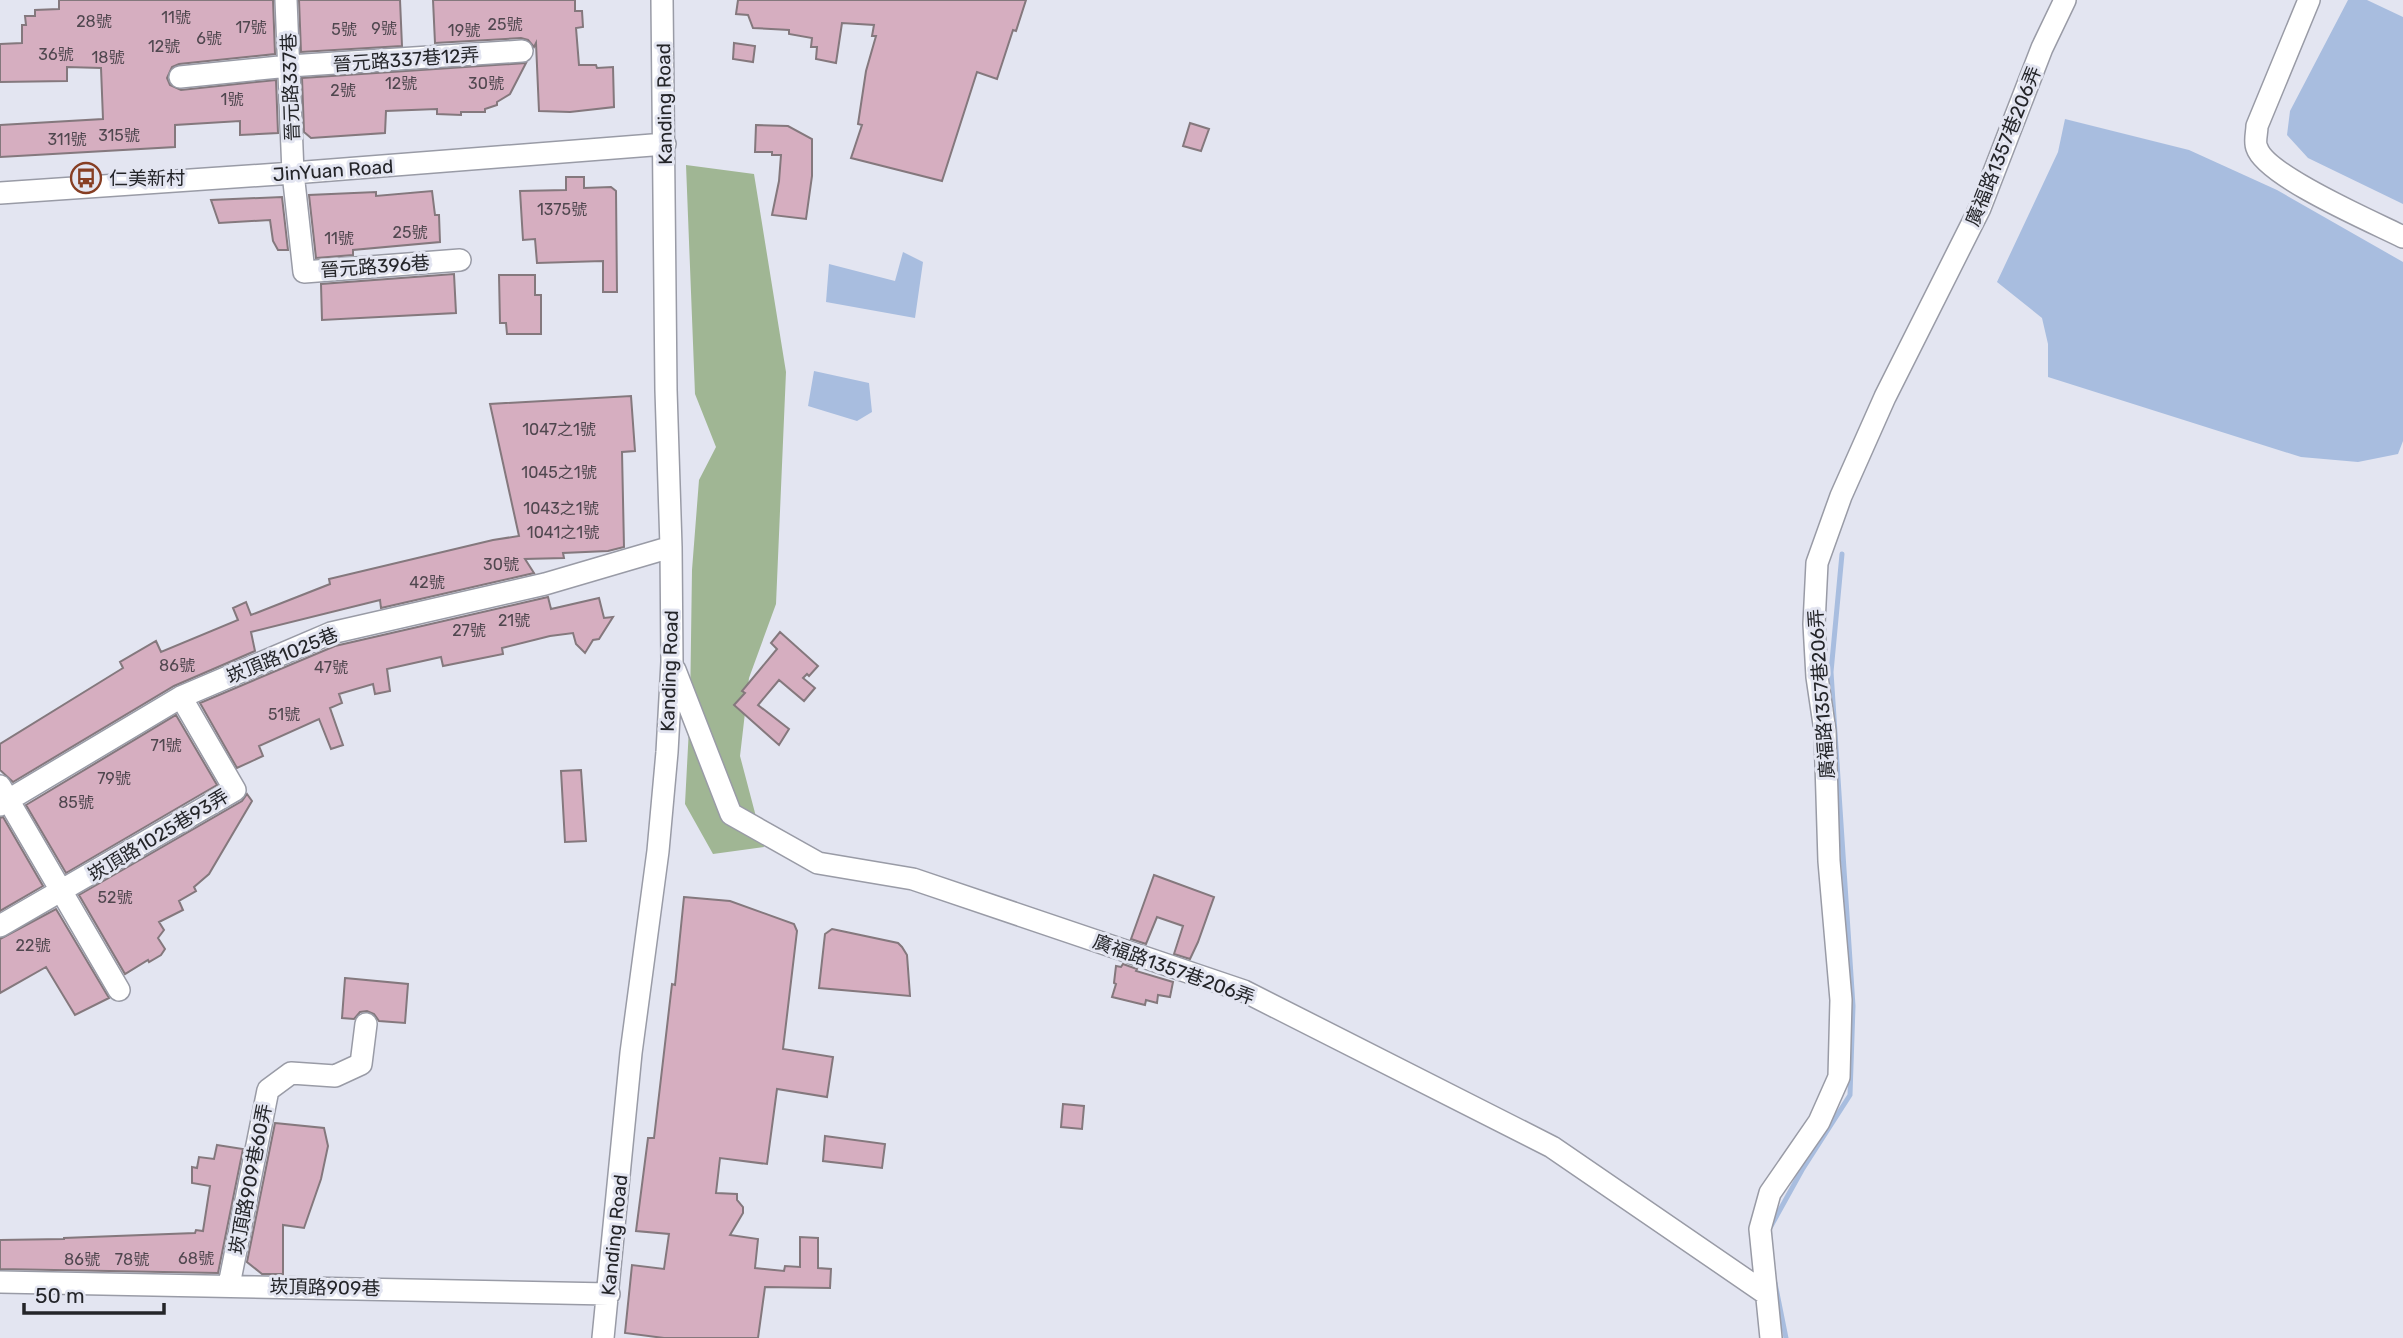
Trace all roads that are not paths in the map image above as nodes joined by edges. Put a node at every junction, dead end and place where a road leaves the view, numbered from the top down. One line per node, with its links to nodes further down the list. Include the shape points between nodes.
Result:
1 (286, 0): 6 (street, 晉元路337巷)
2 (662, 0): 8 (street, Kanding Road)
3 (2064, 0): 23 (street, 廣福路1357巷206弄, via 1980,208 1885,397 1817,563 1817,677 1825,731 1829,861 1842,1000 1839,1077 1819,1122 1770,1194 1760,1230)
4 (2309, 0): 11 (street, via 2257,127 2256,146 2287,178)
5 (522, 51): 6 (street, 晉元路337巷12弄)
6 (289, 66): 7 (street, 晉元路337巷12弄); 9 (street, 晉元路337巷)
7 (180, 77)
8 (665, 144): 9 (street, JinYuan Road); 13 (street, Kanding Road)
9 (293, 173): 10 (street, JinYuan Road); 12 (street, 晉元路396巷, via 304,272)
10 (0, 193)
11 (2403, 237)
12 (460, 260)
13 (671, 547): 14 (street, Kanding Road); 15 (street, 崁頂路1025巷, via 545,584 331,633)
14 (672, 662): 23 (street, 廣福路1357巷206弄, via 731,814 818,863 913,879 1244,991 1552,1147); 24 (street, Kanding Road, via 658,851 631,1053)
15 (181, 697): 16 (street, 崁頂路1025巷); 17 (street, 崁頂路1025巷93弄, via 235,790)
16 (3, 797): 17 (street)
17 (62, 892): 18 (street, 崁頂路1025巷93弄); 19 (street)
18 (0, 926)
19 (119, 990)
20 (366, 1024): 22 (street, 崁頂路909巷60弄, via 361,1064 335,1076 290,1073 268,1090)
21 (0, 1282): 22 (street, 崁頂路909巷)
22 (229, 1284): 24 (street, 崁頂路909巷)
23 (1765, 1293): 26 (street, 廣福路1357巷206弄)
24 (608, 1294): 25 (street, Kanding Road)
25 (603, 1338)
26 (1771, 1338)

